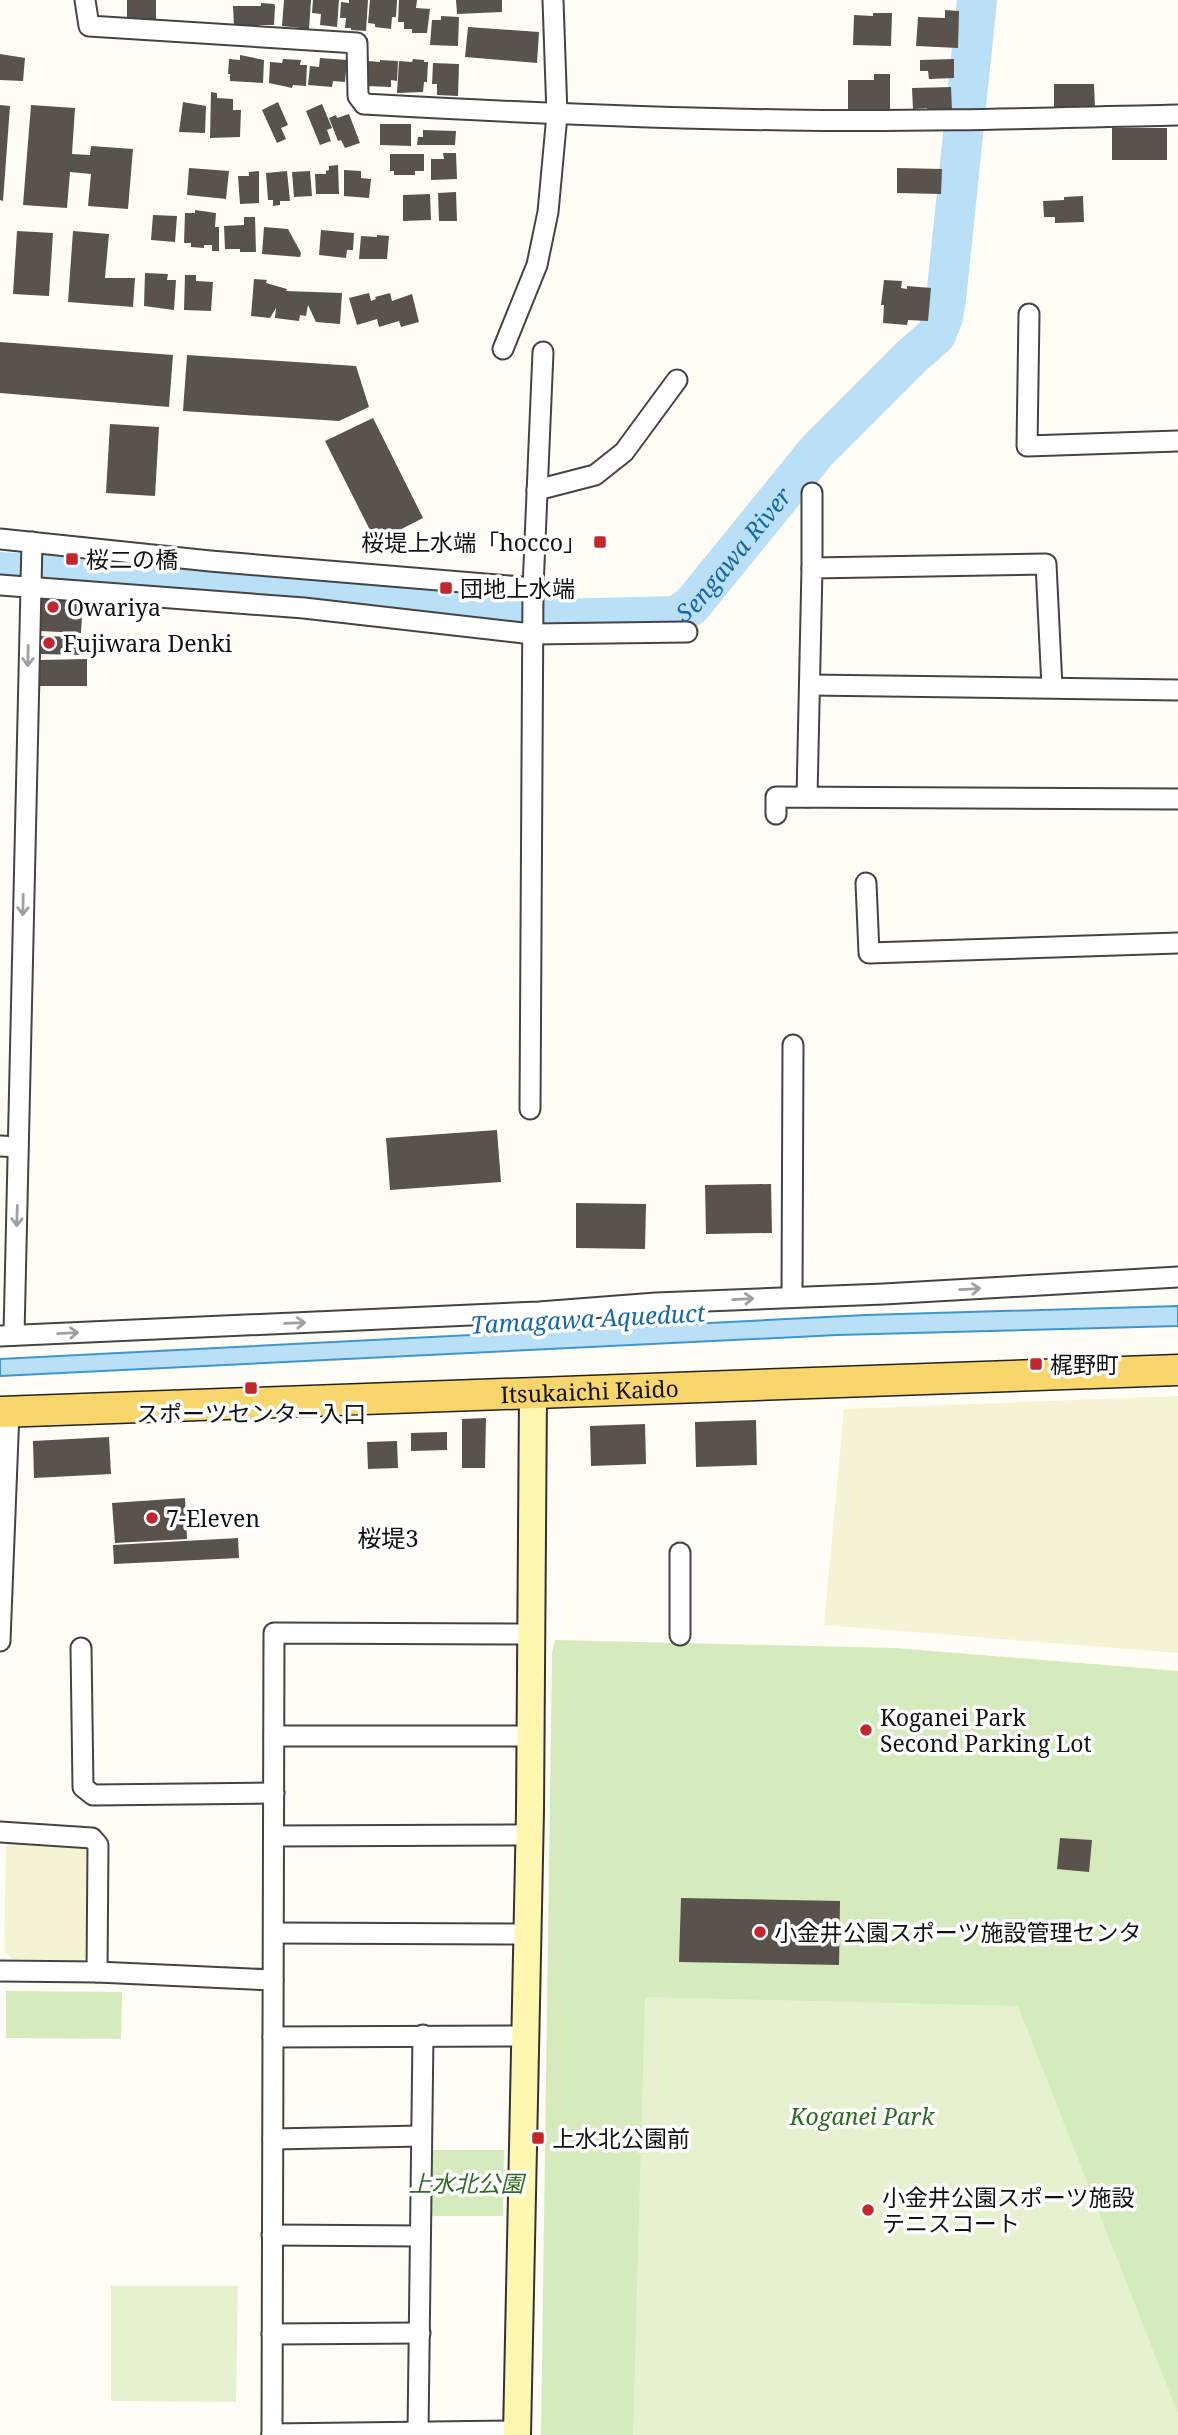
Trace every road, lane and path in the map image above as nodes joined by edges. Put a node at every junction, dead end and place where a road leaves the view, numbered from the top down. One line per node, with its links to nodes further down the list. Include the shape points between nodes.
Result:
1 (85, 0): 4 (street, via 89,26 357,43 358,96 364,104)
2 (553, 0): 4 (street)
3 (1178, 114): 4 (street, via 963,120)
4 (557, 115): 6 (street, via 548,212 537,265)
5 (1028, 314): 9 (street, via 1027,446)
6 (503, 349)
7 (544, 352): 10 (street)
8 (677, 380): 10 (street, via 625,452 595,475)
9 (1178, 441)
10 (537, 490): 17 (street)
11 (812, 493): 14 (street)
12 (0, 540): 13 (street)
13 (32, 542): 16 (street); 17 (street)
14 (812, 568): 20 (street); 21 (street, via 1046,564)
15 (0, 585): 16 (street)
16 (30, 588): 19 (street, via 304,608); 30 (street, one-way to 30)
17 (532, 594): 19 (street)
18 (687, 632): 19 (street)
19 (532, 634): 29 (street)
20 (810, 685): 21 (street); 23 (street)
21 (1052, 687): 22 (street)
22 (1178, 690)
23 (807, 797): 24 (street); 25 (street, via 776,797)
24 (1178, 799)
25 (776, 814)
26 (866, 883): 27 (street, via 869,953)
27 (1178, 943)
28 (793, 1045): 32 (street)
29 (530, 1109)
30 (9, 1147): 33 (street, one-way to 33)
31 (1178, 1277): 32 (street, one-way to 31)
32 (792, 1297): 33 (street, one-way to 32)
33 (7, 1336)
34 (1178, 1370): 35 (main road, Itsukaichi Kaido)
35 (533, 1393): 36 (main road, Itsukaichi Kaido); 38 (street)
36 (4, 1412): 40 (street)
37 (680, 1553): 39 (street)
38 (531, 1634): 42 (street); 43 (street, via 274,1633)
39 (680, 1635)
40 (0, 1641)
41 (81, 1648): 44 (street, via 83,1787 93,1795)
42 (530, 1736): 43 (street); 46 (street)
43 (274, 1737): 44 (street)
44 (274, 1793): 47 (street)
45 (0, 1832): 51 (street, via 93,1838 99,1845)
46 (529, 1835): 47 (street); 49 (street)
47 (274, 1836): 48 (street)
48 (274, 1933): 49 (street); 52 (street)
49 (527, 1934): 54 (street)
50 (0, 1971): 51 (street)
51 (97, 1972): 52 (street)
52 (273, 1980): 55 (street)
53 (423, 2035): 54 (street); 55 (street); 56 (street)
54 (525, 2036): 63 (street)
55 (273, 2037): 57 (street)
56 (421, 2136): 57 (street); 59 (street)
57 (273, 2138): 58 (street)
58 (272, 2235): 59 (street); 61 (street)
59 (421, 2236): 60 (street)
60 (420, 2333): 61 (street); 62 (street)
61 (272, 2334): 64 (street)
62 (418, 2433): 63 (street); 64 (street)
63 (517, 2433)
64 (272, 2435)

